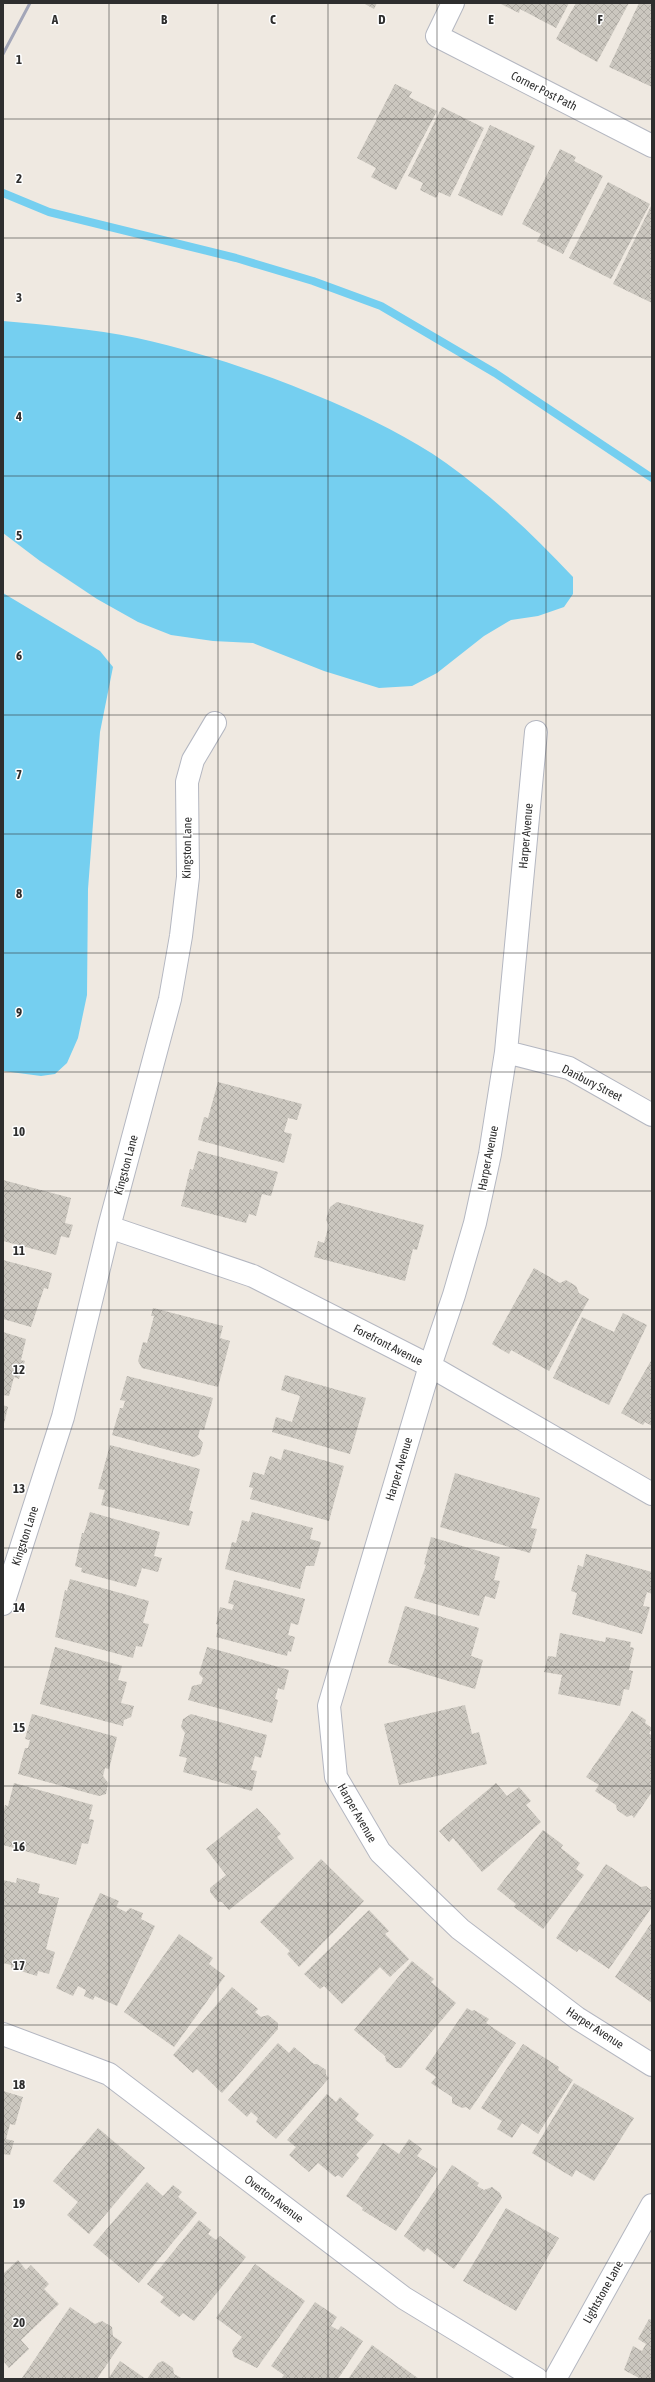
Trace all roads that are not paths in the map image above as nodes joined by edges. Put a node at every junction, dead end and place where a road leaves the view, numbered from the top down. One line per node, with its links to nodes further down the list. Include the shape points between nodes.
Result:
1 (453, 3): 2 (street, Corner Post Path, via 437,36)
2 (652, 146)
3 (215, 723): 7 (street, Kingston Lane, via 193,760 187,782 188,878 170,999)
4 (536, 732): 5 (street, Harper Avenue)
5 (506, 1052): 6 (street, Danbury Street, via 569,1068); 8 (street, Harper Avenue, via 490,1154 474,1223 454,1295)
6 (652, 1115)
7 (109, 1227): 8 (street, Forefront Avenue, via 253,1276); 10 (street, Kingston Lane, via 63,1417)
8 (430, 1366): 9 (street, Forefront Avenue); 12 (street, Harper Avenue, via 329,1706 336,1777 380,1852 460,1929 577,2018)
9 (652, 1494)
10 (3, 1604)
11 (3, 2034): 14 (street, Overton Avenue, via 109,2074 404,2298)
12 (652, 2065)
13 (652, 2205): 15 (street, Lightstone Lane)
14 (537, 2379)
15 (555, 2379)

